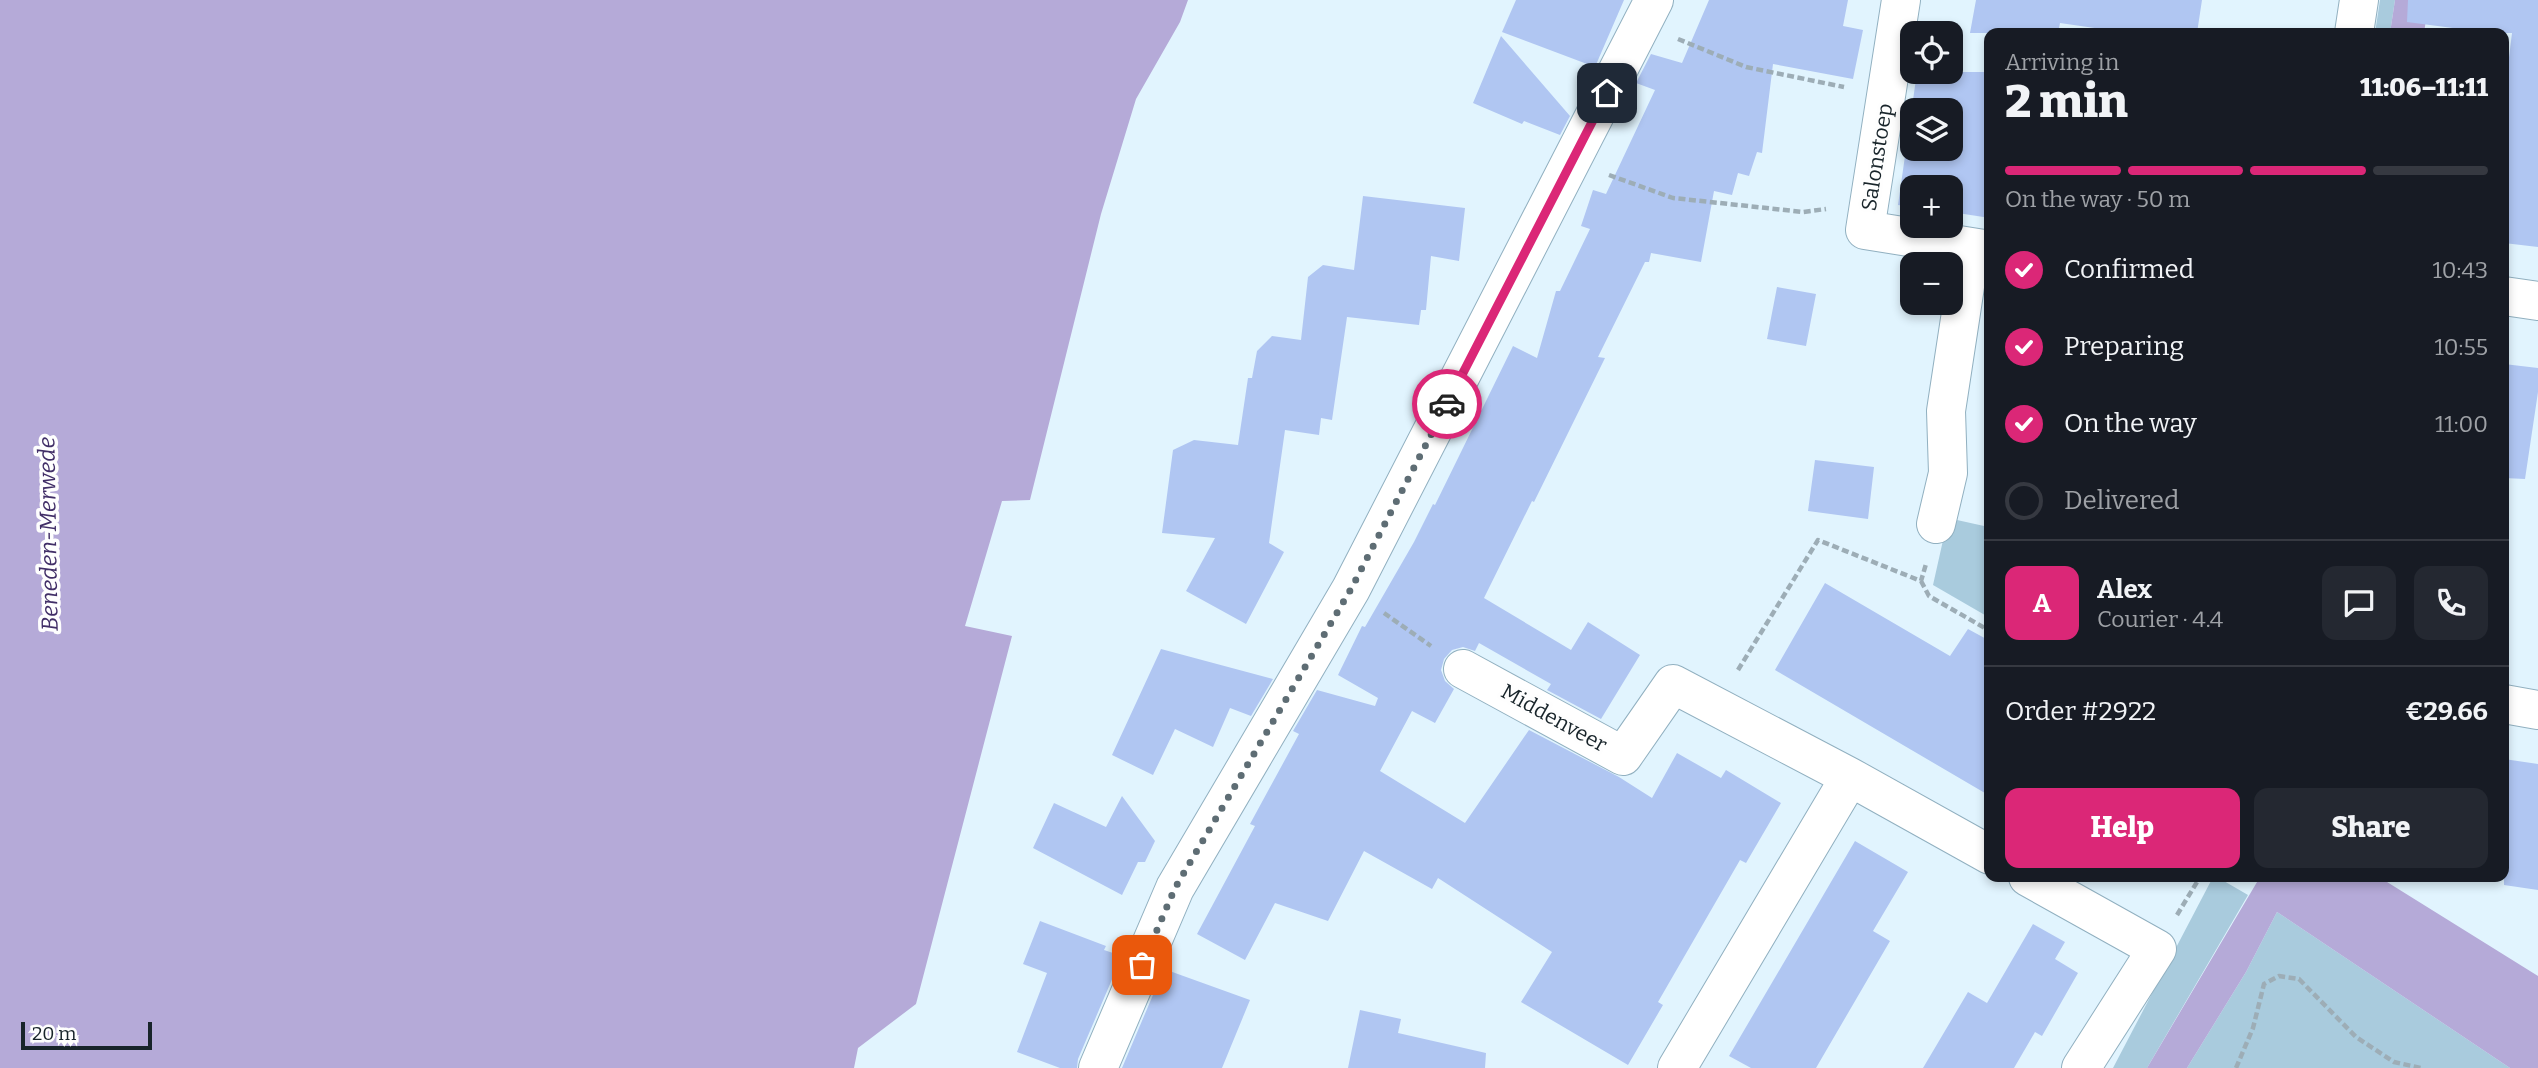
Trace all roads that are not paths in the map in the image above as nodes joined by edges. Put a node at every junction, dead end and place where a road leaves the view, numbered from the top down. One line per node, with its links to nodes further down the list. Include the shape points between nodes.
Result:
1 (1901, 0): 5 (street, Salonstoep, via 1865,230)
2 (2359, 0): 4 (street)
3 (1648, 12): 15 (street, via 1351,589 1175,888)
4 (2355, 28)
5 (1980, 248): 8 (street, via 1945,411 1948,474)
6 (2509, 297): 7 (street)
7 (2538, 301)
8 (1936, 524)
9 (1463, 669): 12 (street, Middenveer, via 1623,756 1673,684)
10 (2509, 705): 11 (street)
11 (2538, 710)
12 (1850, 777): 13 (street, Middenveer); 16 (street)
13 (1984, 852)
14 (2037, 882): 17 (street, via 2157,949)
15 (1098, 1068)
16 (1677, 1068)
17 (2081, 1068)

